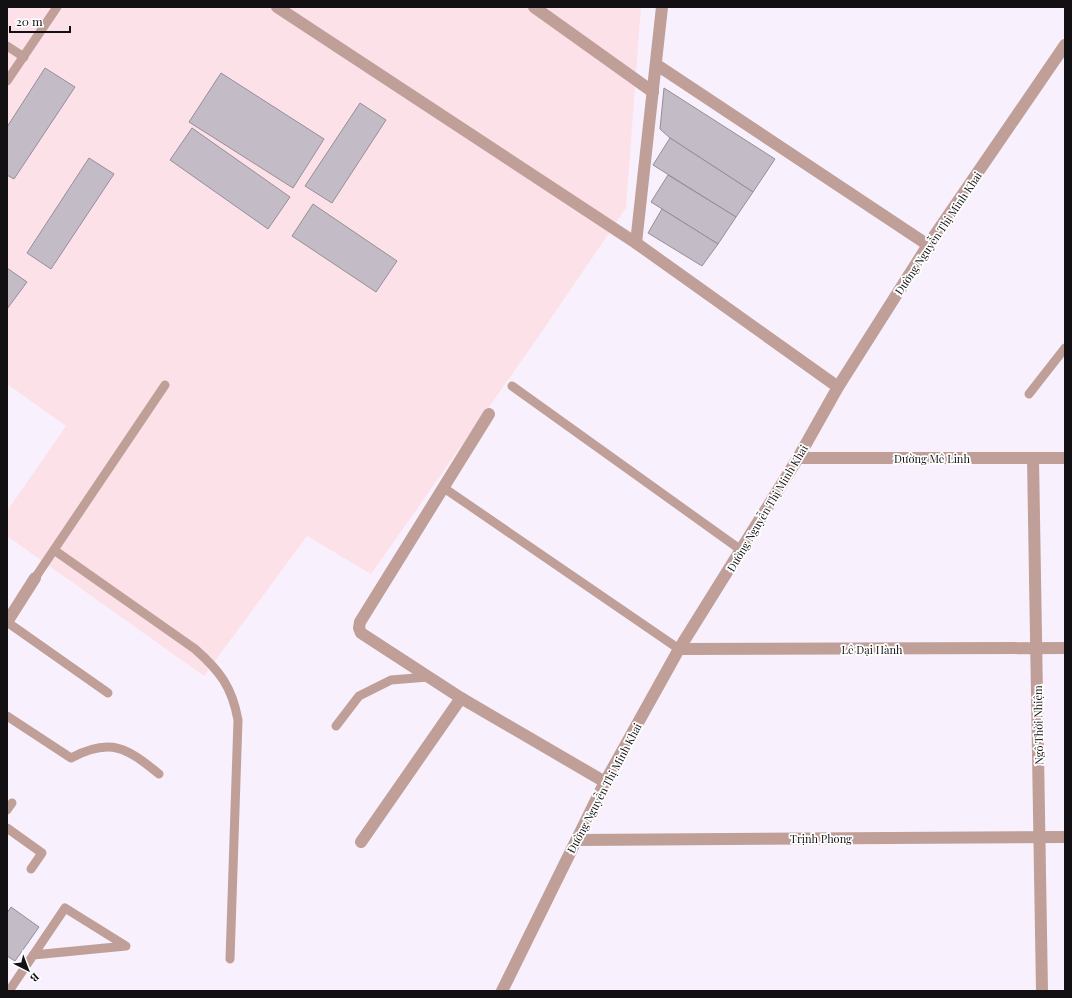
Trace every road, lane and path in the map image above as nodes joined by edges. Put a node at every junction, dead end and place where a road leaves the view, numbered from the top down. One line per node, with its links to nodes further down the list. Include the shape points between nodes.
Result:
1 (57, 7): 7 (lane)
2 (277, 7): 11 (street)
3 (534, 7): 10 (street)
4 (662, 7): 8 (street)
5 (1065, 45): 12 (street, Đường Nguyễn Thị Minh Khai)
6 (7, 46): 7 (lane)
7 (24, 57): 9 (lane)
8 (657, 65): 10 (street); 12 (street)
9 (7, 81)
10 (653, 92): 11 (street)
11 (636, 244): 16 (street)
12 (928, 245): 16 (street, Đường Nguyễn Thị Minh Khai)
13 (1065, 348): 17 (lane)
14 (165, 385): 23 (lane)
15 (512, 386): 24 (lane)
16 (838, 387): 19 (street, Đường Nguyễn Thị Minh Khai)
17 (1029, 394)
18 (490, 414): 22 (street)
19 (798, 458): 20 (street, Đường Mê Linh); 24 (street, Đường Nguyễn Thị Minh Khai)
20 (1033, 458): 21 (street, Đường Mê Linh); 27 (street, Ngô Thời Nhiệm)
21 (1065, 458)
22 (444, 488): 29 (lane); 30 (street, via 360,622 359,628 361,633)
23 (54, 550): 25 (lane); 44 (lane, via 195,649 223,678 235,701 238,720)
24 (741, 550): 29 (street, Đường Nguyễn Thị Minh Khai)
25 (35, 578): 26 (street)
26 (7, 622): 31 (lane)
27 (1036, 648): 28 (street, Lê Đại Hành); 29 (street, Lê Đại Hành); 38 (street, Ngô Thời Nhiệm)
28 (1065, 648)
29 (679, 649): 36 (street, Đường Nguyễn Thị Minh Khai)
30 (428, 677): 32 (street); 34 (lane, via 391,680 359,696)
31 (108, 693)
32 (461, 698): 36 (street); 41 (street)
33 (7, 716): 35 (lane, via 71,758 89,749 105,746 126,750)
34 (336, 726)
35 (159, 774)
36 (605, 782): 40 (street, Đường Nguyễn Thị Minh Khai)
37 (7, 828): 42 (lane, via 42,853)
38 (1040, 837): 39 (street, Trịnh Phong); 40 (street, Trịnh Phong); 47 (street, Ngô Thời Nhiệm)
39 (1065, 837)
40 (576, 840): 46 (street, Đường Nguyễn Thị Minh Khai)
41 (362, 842)
42 (30, 869)
43 (33, 955): 43 (lane, via 65,908 126,946 87,950); 45 (lane)
44 (230, 959)
45 (9, 991)
46 (502, 991)
47 (1042, 991)

